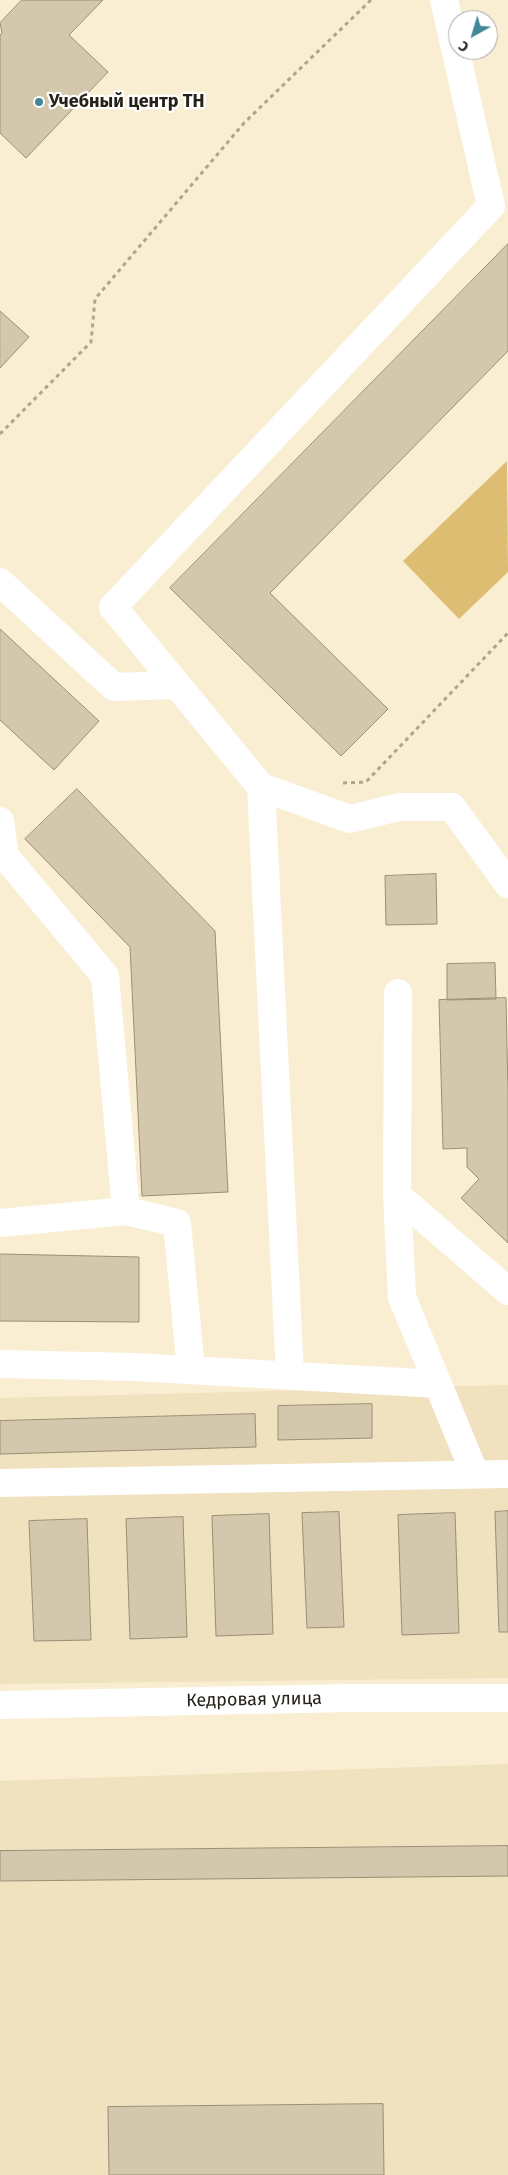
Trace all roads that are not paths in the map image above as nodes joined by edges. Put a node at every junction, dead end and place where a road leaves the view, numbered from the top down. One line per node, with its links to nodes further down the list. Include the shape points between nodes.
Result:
1 (444, 0): 3 (street, via 491,206 113,607)
2 (0, 582): 3 (street, via 114,687)
3 (178, 685): 4 (street)
4 (261, 787): 6 (street, via 350,819 399,807 452,807); 14 (street)
5 (0, 821): 9 (street, via 5,856 105,976)
6 (508, 884)
7 (398, 993): 8 (street)
8 (397, 1195): 11 (street); 15 (street, via 402,1297)
9 (126, 1211): 10 (street); 13 (street, via 177,1222)
10 (0, 1222)
11 (508, 1291)
12 (0, 1364): 13 (street)
13 (190, 1370): 14 (street)
14 (290, 1376): 15 (street)
15 (438, 1384): 16 (street)
16 (475, 1474): 17 (street); 18 (street)
17 (508, 1474)
18 (0, 1483)
19 (508, 1698): 20 (street, Кедровая улица)
20 (0, 1705)

